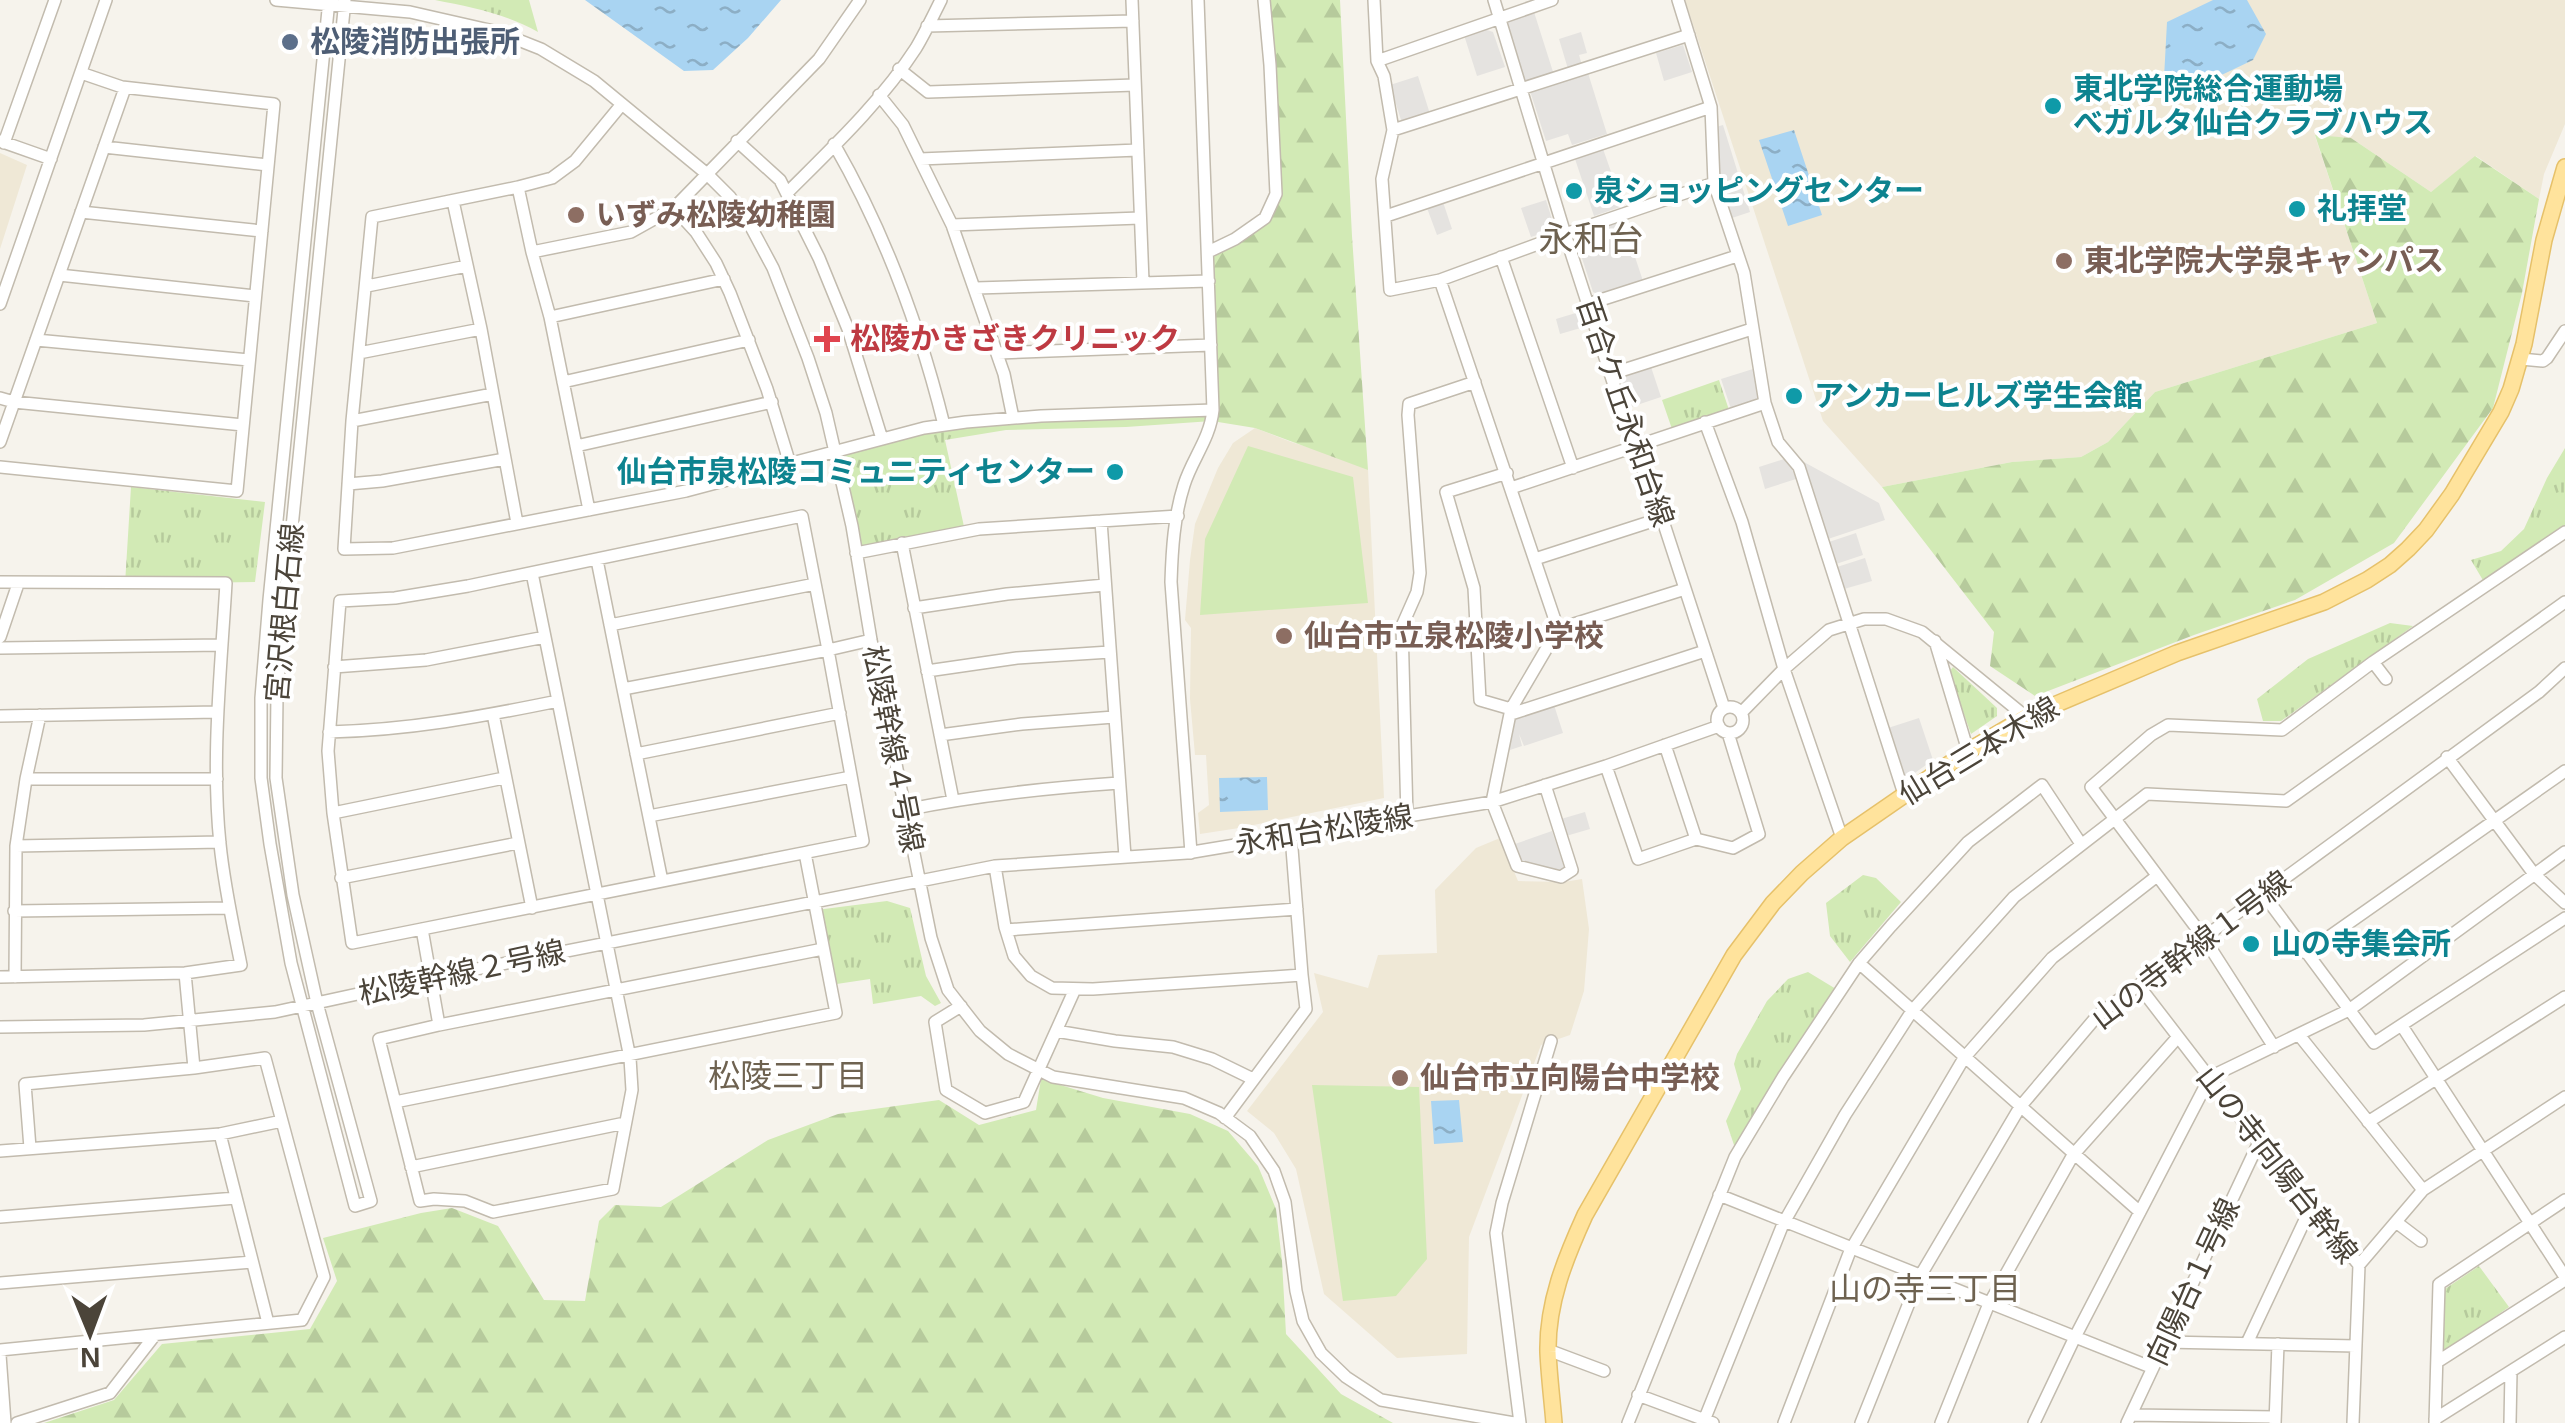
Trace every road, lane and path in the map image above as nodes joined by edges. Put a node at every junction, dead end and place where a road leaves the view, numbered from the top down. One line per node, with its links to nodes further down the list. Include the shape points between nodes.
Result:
1 (55, 0): 30 (street)
2 (106, 0): 21 (street)
3 (276, 0): 13 (street)
4 (860, 0): 29 (street, via 819,59)
5 (940, 0): 17 (street)
6 (1132, 0): 16 (street)
7 (1198, 0): 52 (street)
8 (1264, 0): 52 (street, via 1276,194 1264,218)
9 (1374, 0): 19 (street)
10 (1494, 0): 15 (street, 百合ケ丘永和台線)
11 (1552, 0): 15 (street)
12 (1678, 0): 18 (street)
13 (329, 2): 14 (street, 松陵幹線４号線); 219 (street, via 261,698 261,778)
14 (344, 3): 26 (street, 松陵幹線４号線, via 498,32 574,67); 217 (street, 宮沢根白石線, via 277,694 276,778)
15 (1500, 17): 19 (street); 23 (street, 百合ケ丘永和台線)
16 (1132, 20): 17 (street); 22 (street)
17 (927, 26): 20 (street)
18 (1689, 35): 23 (street); 27 (street)
19 (1377, 61): 28 (street)
20 (900, 70): 22 (street, via 928,92); 25 (street)
21 (81, 73): 24 (street); 34 (street)
22 (1135, 84): 33 (street)
23 (1522, 87): 28 (street); 36 (street, 百合ケ丘永和台線)
24 (125, 88): 32 (street); 37 (street, via 274,104)
25 (879, 95): 31 (street); 35 (street)
26 (622, 104): 39 (street, 松陵幹線４号線); 41 (street, via 564,170)
27 (1710, 107): 36 (street); 40 (street)
28 (1393, 130): 46 (street, via 1382,179)
29 (737, 141): 39 (street); 42 (street)
30 (2, 142): 34 (street)
31 (834, 144): 42 (street); 90 (street, via 885,247)
32 (104, 147): 37 (street); 45 (street)
33 (1138, 150): 35 (street); 47 (street)
34 (51, 159): 64 (street)
35 (920, 159): 48 (street)
36 (1544, 162): 46 (street); 50 (street, 百合ケ丘永和台線)
37 (268, 165): 49 (street)
38 (2565, 166): 75 (main road, 仙台三本木線)
39 (706, 174): 44 (street); 95 (street, 松陵幹線４号線, via 730,197 773,268)
40 (1714, 184): 50 (street); 53 (street)
41 (518, 187): 43 (street); 51 (street)
42 (786, 192): 91 (street, via 848,329)
43 (454, 201): 55 (street); 61 (street, via 372,217)
44 (674, 208): 51 (street, via 631,232); 57 (street)
45 (81, 212): 49 (street); 56 (street)
46 (1386, 216): 58 (street, via 1390,290)
47 (1140, 218): 48 (street); 60 (street)
48 (952, 225): 62 (street)
49 (262, 231): 63 (street)
50 (1565, 234): 54 (street); 65 (street, 百合ケ丘永和台線)
51 (532, 252): 66 (street)
52 (1208, 252): 59 (street)
53 (1737, 256): 65 (street); 68 (street)
54 (1501, 257): 58 (street); 99 (street)
55 (467, 266): 61 (street); 67 (street)
56 (59, 275): 63 (street); 70 (street)
57 (724, 279): 66 (street); 71 (street)
58 (1440, 280): 79 (street)
59 (1209, 281): 60 (street); 72 (street)
60 (1142, 282): 62 (street)
61 (367, 286): 73 (street)
62 (976, 288): 74 (street)
63 (255, 296): 76 (street)
64 (0, 304)
65 (1588, 304): 77 (street, 百合ケ丘永和台線)
66 (550, 317): 78 (street)
67 (481, 329): 73 (street); 80 (street)
68 (1752, 329): 77 (street); 84 (street)
69 (2565, 331): 75 (street, via 2547,358)
70 (36, 340): 76 (street); 82 (street)
71 (749, 340): 78 (street); 83 (street)
72 (1211, 345): 74 (street); 85 (street)
73 (359, 353): 87 (street)
74 (998, 353): 86 (street)
75 (2521, 359): 149 (main road, 仙台三本木線, via 2501,412 2452,494 2390,566 2324,602)
76 (249, 360): 89 (street)
77 (1611, 374): 94 (street, 百合ケ丘永和台線)
78 (563, 382): 93 (street)
79 (1475, 382): 100 (street); 172 (street, via 1409,404 1420,573 1402,626)
80 (493, 394): 87 (street); 96 (street)
81 (0, 398): 82 (street)
82 (14, 402): 89 (street); 92 (street)
83 (772, 402): 93 (street); 97 (street)
84 (1765, 403): 88 (street); 121 (street, via 1778,442 1798,467)
85 (1213, 410): 86 (street); 104 (street)
86 (1012, 418): 90 (street)
87 (352, 422): 101 (street)
88 (1705, 422): 94 (street); 136 (street)
89 (243, 425): 98 (street, via 236,490)
90 (944, 425): 91 (street)
91 (882, 439): 95 (street)
92 (0, 442)
93 (576, 446): 103 (street)
94 (1634, 447): 99 (street); 105 (street, 百合ケ丘永和台線)
95 (835, 452): 97 (street); 110 (street, 松陵幹線４号線)
96 (505, 458): 101 (street); 107 (street)
97 (790, 464): 103 (street)
98 (0, 466)
99 (1573, 468): 102 (street)
100 (1507, 473): 102 (street); 142 (street, via 1446,492 1474,588 1480,700)
101 (348, 484): 107 (street, via 344,549 393,548)
102 (1512, 488): 111 (street)
103 (589, 510): 107 (street)
104 (1178, 516): 106 (street); 182 (street, via 1171,582)
105 (1662, 518): 111 (street); 118 (street, 百合ケ丘永和台線)
106 (1101, 520): 109 (street, via 979,529); 117 (street)
107 (517, 523)
108 (2565, 532): 133 (street)
109 (902, 543): 110 (street); 120 (street)
110 (856, 553): 126 (street, 松陵幹線４号線)
111 (1535, 559): 123 (street)
112 (598, 560): 113 (street); 116 (street, via 802,516); 122 (street)
113 (532, 574): 125 (street); 134 (street, via 340,602)
114 (0, 582): 115 (street)
115 (18, 584): 124 (street); 128 (street, via 226,583)
116 (815, 584): 122 (street); 130 (street)
117 (1105, 586): 120 (street); 132 (street)
118 (1685, 589): 123 (street); 131 (street, 百合ケ丘永和台線)
119 (2565, 602): 173 (street, via 2286,802 2148,794)
120 (914, 608): 137 (street)
121 (1848, 623): 127 (street, via 1886,618); 136 (street, via 1829,630); 166 (street)
122 (610, 625): 139 (street)
123 (1558, 629): 142 (street)
124 (0, 637)
125 (545, 637): 134 (street, via 426,660); 140 (street)
126 (871, 640): 130 (street); 169 (street, 松陵幹線４号線)
127 (1934, 641): 149 (street); 155 (street)
128 (222, 645): 129 (street); 143 (street)
129 (0, 648)
130 (828, 650): 139 (street); 144 (street)
131 (1705, 651): 141 (street, 百合ケ丘永和台線); 142 (street)
132 (1110, 652): 137 (street); 150 (street)
133 (2373, 662): 138 (street); 173 (street, via 2282,730 2168,725 2151,735 2090,787)
134 (334, 667): 152 (street)
135 (2565, 668): 157 (street, 山の寺幹線１号線)
136 (1784, 669): 145 (street); 176 (street)
137 (926, 671): 153 (street)
138 (2386, 679)
139 (622, 689): 156 (street)
140 (558, 701): 146 (street); 193 (street)
141 (1724, 708): 145 (street); 151 (street, via 1718,714)
142 (1511, 711): 168 (street)
143 (216, 712): 147 (street); 162 (street)
144 (840, 712): 156 (street); 160 (street)
145 (1741, 713): 151 (street, via 1740,728)
146 (493, 714): 152 (street, via 431,726); 161 (street)
147 (40, 715): 148 (street); 163 (street)
148 (0, 716)
149 (2026, 716): 155 (main road, 仙台三本木線)
150 (1114, 717): 153 (street); 164 (street)
151 (1724, 730): 154 (street, 永和台松陵線); 177 (street, via 1759,834 1733,848)
152 (329, 732): 170 (street)
153 (940, 735): 167 (street)
154 (1665, 745): 158 (street, 永和台松陵線); 177 (street)
155 (1968, 751): 166 (main road, 仙台三本木線)
156 (636, 754): 171 (street)
157 (2447, 757): 174 (street); 192 (street, 山の寺幹線１号線)
158 (1606, 766): 165 (street, 永和台松陵線); 177 (street, via 1638,859)
159 (2565, 771): 174 (street)
160 (851, 777): 171 (street); 184 (street, via 863,841)
161 (504, 778): 170 (street); 179 (street)
162 (217, 779): 163 (street); 178 (street)
163 (26, 780): 181 (street)
164 (1119, 783): 167 (street); 185 (street)
165 (1544, 785): 168 (street, 永和台松陵線); 168 (street, via 1572,870 1561,876 1517,866)
166 (1904, 794): 176 (main road, 仙台三本木線)
167 (953, 800): 169 (street)
168 (1492, 802): 172 (street, 永和台松陵線)
169 (905, 810): 191 (street, 松陵幹線４号線)
170 (332, 813): 189 (street)
171 (649, 816): 190 (street)
172 (1407, 817): 175 (street, 永和台松陵線)
173 (2114, 819): 180 (street); 188 (street)
174 (2496, 820): 187 (street); 206 (street)
175 (1291, 836): 182 (street, 永和台松陵線); 198 (street)
176 (1842, 838): 278 (main road, 仙台三本木線, via 1782,893 1734,955 1585,1215 1556,1287)
177 (1696, 840)
178 (220, 842): 181 (street); 196 (street)
179 (518, 843): 189 (street); 197 (street)
180 (2081, 844): 207 (street, via 2042,785 1968,842); 221 (street, via 2014,896)
181 (16, 846): 199 (street)
182 (1191, 852): 185 (street, 永和台松陵線)
183 (2565, 852): 187 (street)
184 (805, 853): 190 (street); 194 (street)
185 (1124, 857): 186 (street, 永和台松陵線)
186 (995, 866): 191 (street, 永和台松陵線); 202 (street)
187 (2534, 874): 195 (street); 220 (street)
188 (2157, 876): 203 (street); 232 (street, via 2052,958)
189 (341, 878): 201 (street, via 352,942)
190 (662, 881): 193 (street)
191 (920, 881): 194 (street, 松陵幹線２号線); 218 (street, 松陵幹線４号線, via 948,990)
192 (2264, 895): 203 (street, 山の寺幹線１号線); 206 (street)
193 (598, 896): 197 (street); 204 (street)
194 (814, 902): 204 (street, 松陵幹線２号線); 205 (street)
195 (2565, 903)
196 (229, 908): 199 (street); 208 (street, via 241,965)
197 (532, 908): 201 (street)
198 (1297, 909): 202 (street); 209 (street)
199 (14, 911): 210 (street)
200 (2565, 918): 224 (street)
201 (422, 930): 212 (street)
202 (1006, 930): 214 (street, via 1030,976 1052,988)
203 (2204, 938): 213 (street, 山の寺幹線１号線); 230 (street)
204 (606, 943): 212 (street, 松陵幹線２号線); 215 (street)
205 (823, 949): 215 (street); 231 (street, via 836,1013)
206 (2306, 953): 220 (street)
207 (1859, 963): 221 (street); 253 (street, via 1783,1076)
208 (185, 973): 210 (street); 222 (street)
209 (1302, 975): 214 (street); 236 (street, via 1306,1010)
210 (14, 977): 211 (street)
211 (0, 978)
212 (432, 978): 217 (street, 松陵幹線２号線); 223 (street)
213 (2139, 986): 228 (street, 山の寺向陽台幹線); 240 (street, 山の寺幹線１号線, via 2098,1015)
214 (1075, 989): 226 (street)
215 (616, 991): 223 (street); 231 (street)
216 (2565, 996): 237 (street)
217 (316, 1004): 219 (street, 松陵幹線２号線); 219 (street, 宮沢根白石線, via 370,1201 355,1206)
218 (961, 1006): 234 (street, 松陵幹線４号線, via 1008,1054); 234 (street, via 935,1022 946,1090 985,1113 1024,1102)
219 (302, 1007): 222 (street, 松陵幹線２号線)
220 (2349, 1010): 224 (street, via 2374,1043); 227 (street)
221 (1912, 1011): 232 (street); 259 (street)
222 (190, 1020): 225 (street, 松陵幹線２号線); 233 (street)
223 (439, 1025): 239 (street, via 379,1040)
224 (2402, 1026): 237 (street)
225 (0, 1027)
226 (1056, 1030): 234 (street); 236 (street, via 1173,1047)
227 (2299, 1036): 230 (street); 243 (street)
228 (2177, 1038): 235 (street, 山の寺向陽台幹線); 250 (street)
229 (1551, 1041): 291 (street, via 1496,1233)
230 (2274, 1047): 235 (street)
231 (629, 1054): 239 (street); 244 (street, via 632,1090)
232 (1964, 1058): 240 (street); 263 (street)
233 (194, 1068): 242 (street, via 265,1058); 247 (street, via 24,1084)
234 (1039, 1070): 241 (street, 松陵幹線４号線, via 1184,1098)
235 (2210, 1076): 246 (street, 山の寺向陽台幹線); 257 (street)
236 (1254, 1079): 241 (street)
237 (2436, 1080): 243 (street); 249 (street)
238 (2565, 1098): 249 (street)
239 (394, 1102): 251 (street)
240 (2020, 1108): 250 (street); 266 (street, 山の寺幹線１号線)
241 (1225, 1118): 291 (street, 松陵幹線４号線, via 1250,1136 1274,1170 1303,1320 1321,1354 1381,1400)
242 (282, 1121): 245 (street); 270 (street, via 324,1277 302,1320)
243 (2368, 1122): 252 (street)
244 (625, 1124): 251 (street); 251 (street, via 613,1190 493,1212 465,1202 420,1201)
245 (220, 1134): 247 (street); 254 (street)
246 (2259, 1142): 256 (street, 山の寺向陽台幹線); 274 (street, 向陽台１号線)
247 (30, 1148): 248 (street)
248 (0, 1151)
249 (2482, 1151): 252 (street); 261 (street)
250 (2073, 1154): 257 (street); 269 (street)
251 (411, 1167)
252 (2422, 1190): 260 (street)
253 (1719, 1195): 259 (street); 284 (street)
254 (236, 1198): 258 (street); 264 (street)
255 (2565, 1200): 261 (street)
256 (2311, 1207): 265 (street, 山の寺向陽台幹線); 275 (street)
257 (2140, 1212): 272 (street)
258 (0, 1216)
259 (1785, 1221): 263 (street); 288 (street)
260 (2396, 1222): 262 (street); 265 (street)
261 (2529, 1222): 267 (street); 280 (street, via 2440,1284)
262 (2421, 1241)
263 (1851, 1248): 266 (street); 294 (street)
264 (252, 1262): 268 (street); 270 (street)
265 (2358, 1265): 277 (street, 山の寺向陽台幹線)
266 (1921, 1275): 269 (street); 295 (street, 山の寺幹線１号線)
267 (2565, 1278): 280 (street)
268 (0, 1283)
269 (1990, 1303): 272 (street); 296 (street)
270 (268, 1324): 271 (street)
271 (155, 1334): 279 (street); 290 (street, via 110,1393)
272 (2075, 1337): 281 (street); 297 (street)
273 (2565, 1337): 283 (street)
274 (2165, 1342): 275 (street); 281 (street, 向陽台１号線)
275 (2247, 1344): 276 (street)
276 (2278, 1344): 277 (street); 286 (street)
277 (2356, 1346): 298 (street, 山の寺向陽台幹線)
278 (1548, 1350): 282 (street); 292 (main road, 仙台三本木線)
279 (0, 1353): 289 (street)
280 (2437, 1362): 287 (street)
281 (2152, 1368): 285 (street, 向陽台１号線)
282 (1604, 1371)
283 (2511, 1371): 287 (street); 299 (street)
284 (1638, 1395): 288 (street); 293 (street)
285 (2129, 1419): 286 (street)
286 (2275, 1420)
287 (2435, 1421)
288 (1707, 1422)
289 (6, 1423)
290 (17, 1423)
291 (1517, 1423)
292 (1554, 1423)
293 (1628, 1423)
294 (1784, 1423)
295 (1861, 1423)
296 (1941, 1423)
297 (2034, 1423)
298 (2353, 1423)
299 (2510, 1423)

